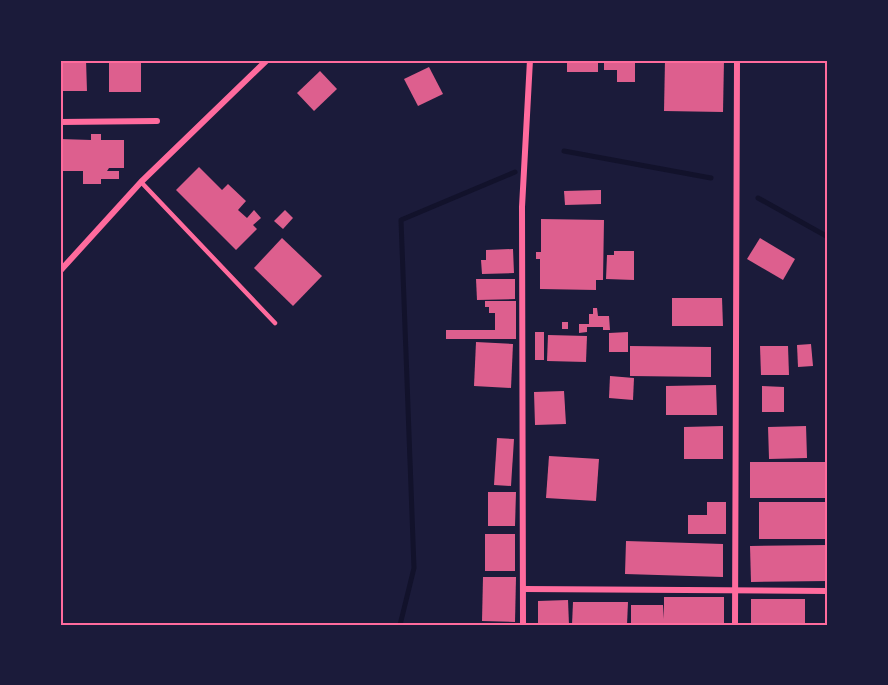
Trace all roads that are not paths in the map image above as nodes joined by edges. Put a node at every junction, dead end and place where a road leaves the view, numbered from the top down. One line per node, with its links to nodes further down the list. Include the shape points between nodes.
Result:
1 (267, 60): 6 (street)
2 (530, 60): 9 (street, via 522,207)
3 (737, 60): 10 (street)
4 (157, 121): 5 (street)
5 (60, 122)
6 (141, 183): 7 (street); 8 (lane)
7 (60, 271)
8 (275, 323)
9 (524, 589): 10 (street); 12 (street)
10 (734, 590): 11 (street); 13 (street)
11 (828, 591)
12 (523, 625)
13 (735, 625)

